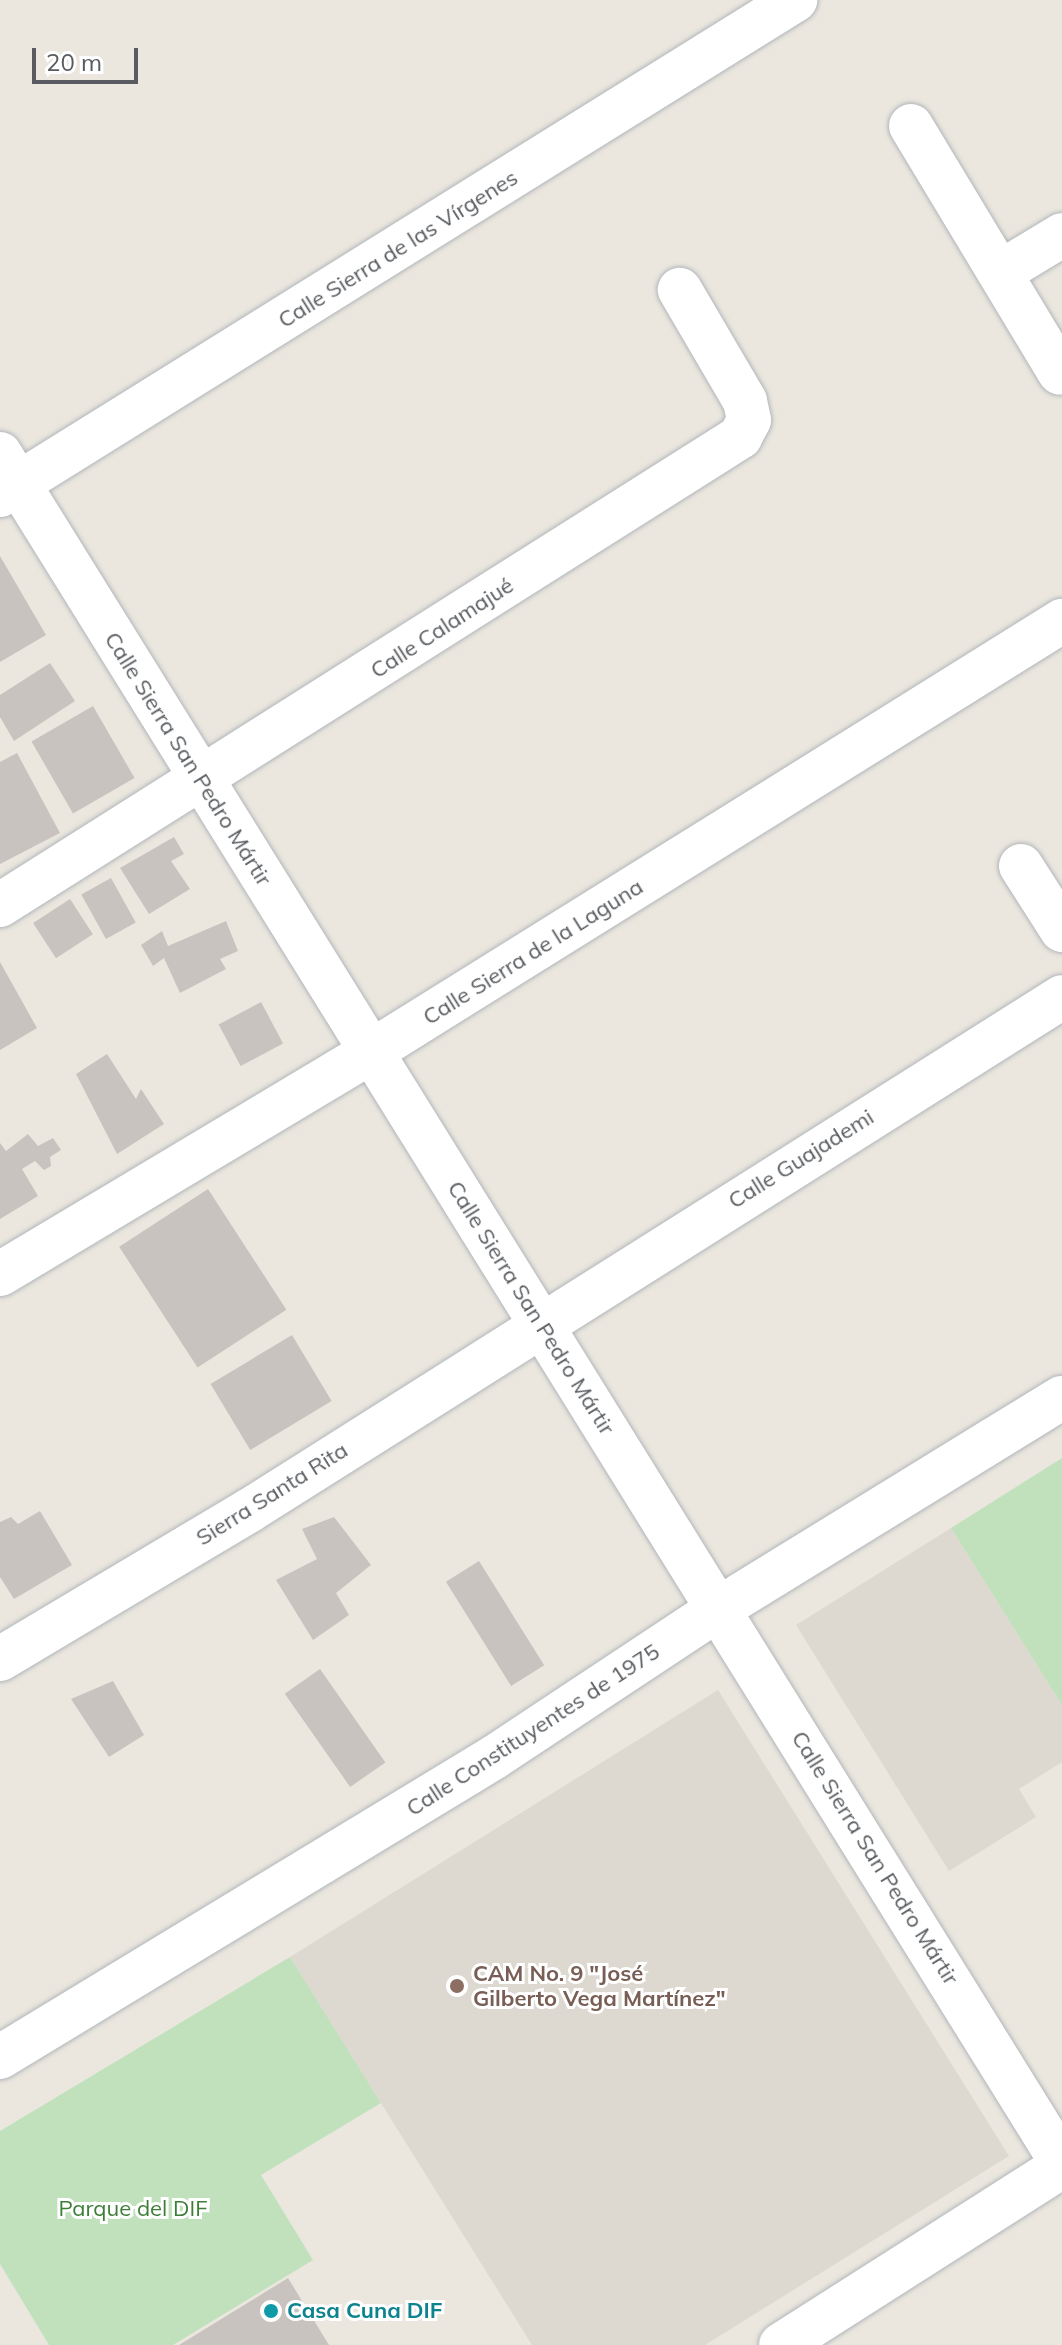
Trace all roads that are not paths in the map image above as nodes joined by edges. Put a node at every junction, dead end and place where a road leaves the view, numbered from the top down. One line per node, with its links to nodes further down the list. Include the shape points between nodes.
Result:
1 (795, 0): 7 (street, Calle Sierra de las Vírgenes)
2 (911, 126): 4 (street)
3 (1062, 235): 4 (street)
4 (1001, 272): 6 (street)
5 (680, 290): 9 (street, Calle Calamajué, via 745,401 749,420 740,437)
6 (1060, 373)
7 (6, 478): 9 (street, Calle Sierra San Pedro Mártir)
8 (1062, 621): 14 (street, Calle Sierra de la Laguna)
9 (201, 781): 11 (street, Calle Calamajué); 14 (street, Calle Sierra San Pedro Mártir)
10 (1021, 866): 12 (street)
11 (0, 905)
12 (1062, 930)
13 (1062, 997): 16 (street, Calle Guajademi)
14 (369, 1053): 15 (street, Calle Sierra de la Laguna); 16 (street, Calle Sierra San Pedro Mártir)
15 (0, 1274)
16 (541, 1322): 18 (street, Calle Sierra San Pedro Mártir); 19 (street, Sierra Santa Rita, via 250,1510)
17 (1062, 1398): 18 (street, Calle Constituyentes de 1975)
18 (720, 1608): 20 (street, Calle Constituyentes de 1975, via 493,1758); 21 (street, Calle Sierra San Pedro Mártir)
19 (0, 1659)
20 (0, 2057)
21 (1062, 2164): 22 (street)
22 (781, 2345)

